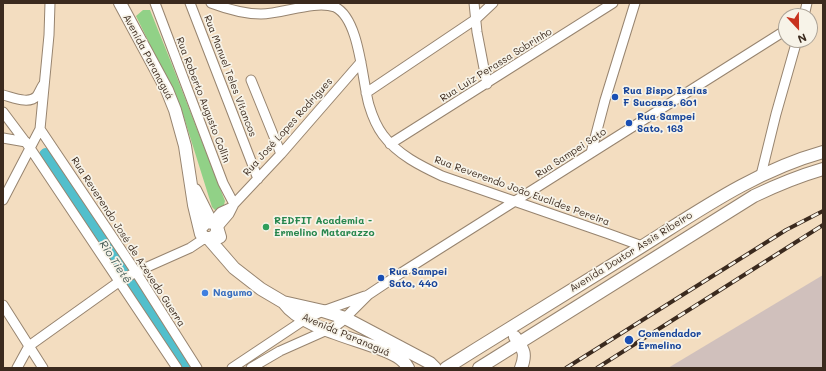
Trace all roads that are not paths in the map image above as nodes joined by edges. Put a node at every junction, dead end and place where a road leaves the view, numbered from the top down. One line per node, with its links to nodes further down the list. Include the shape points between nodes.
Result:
1 (50, 3): 16 (street)
2 (155, 3): 33 (street, Rua Roberto Augusto Collin)
3 (190, 3): 30 (street, Rua Manuel Teles Vitancos)
4 (211, 3): 10 (street, Rua Reverendo João Euclides Pereira, via 261,14)
5 (474, 3): 11 (street)
6 (493, 3): 11 (street)
7 (613, 3): 17 (street, Rua Luiz Perassa Sobrinho)
8 (635, 3): 25 (street)
9 (123, 5): 34 (main road, Avenida Paranaguá, via 175,110 180,124 194,205)
10 (295, 5): 14 (street, Rua Reverendo João Euclides Pereira, via 326,4 341,11 354,35)
11 (476, 19): 17 (street); 18 (street)
12 (778, 35): 25 (street, Rua Sampei Sato)
13 (795, 48): 29 (street)
14 (361, 62): 18 (street, Rua Reverendo João Euclides Pereira); 27 (street, Rua José Lopes Rodrigues)
15 (251, 80): 27 (street)
16 (44, 84): 19 (street, via 30,100); 21 (street)
17 (487, 84): 23 (street, Rua Luiz Perassa Sobrinho)
18 (366, 94): 23 (street, Rua Reverendo João Euclides Pereira, via 375,121)
19 (3, 95)
20 (3, 112): 24 (street)
21 (40, 129): 24 (street); 36 (street, Rua Reverendo José de Azevedo Guerra)
22 (3, 138): 24 (street)
23 (390, 144): 32 (street, Rua Reverendo João Euclides Pereira, via 406,157 442,176)
24 (28, 145): 31 (street); 37 (street)
25 (591, 152): 32 (street, Rua Sampei Sato)
26 (823, 152): 29 (main road, Avenida Doutor Assis Ribeiro)
27 (281, 154): 30 (street, Rua José Lopes Rodrigues)
28 (823, 169): 47 (main road, Avenida Doutor Assis Ribeiro, via 779,183 754,196)
29 (761, 175): 35 (main road, Avenida Doutor Assis Ribeiro, via 690,215)
30 (258, 179): 33 (street, Rua José Lopes Rodrigues)
31 (3, 200)
32 (515, 202): 35 (street, Rua Reverendo João Euclides Pereira); 38 (street, Rua Sampei Sato)
33 (233, 205): 34 (street, Rua José Lopes Rodrigues, via 229,214)
34 (209, 230): 36 (street, Rua José Lopes Rodrigues, via 183,251); 39 (main road, Avenida Paranaguá, via 234,268)
35 (642, 246): 44 (main road, Avenida Doutor Assis Ribeiro)
36 (135, 272): 37 (street, Rua José Lopes Rodrigues); 53 (street, Rua Reverendo José de Azevedo Guerra)
37 (121, 281): 48 (street, Rua José Lopes Rodrigues); 52 (street)
38 (368, 295): 41 (street, Rua Sampei Sato); 42 (street, Rua Sampei Sato)
39 (283, 302): 41 (main road, Avenida Paranaguá); 43 (main road, Avenida Paranaguá)
40 (3, 305): 48 (street)
41 (322, 311): 42 (main road, Avenida Paranaguá); 43 (street, Rua Sampei Sato)
42 (345, 318): 45 (street, Rua Sampei Sato); 57 (main road, Avenida Paranaguá)
43 (304, 320): 45 (main road, Avenida Paranaguá); 46 (street, Rua Sampei Sato)
44 (510, 329): 47 (main road); 58 (main road, Avenida Doutor Assis Ribeiro)
45 (329, 330): 49 (street, Rua Sampei Sato); 56 (main road, Avenida Paranaguá, via 388,353 403,361)
46 (272, 341): 49 (street); 54 (street, Rua Sampei Sato)
47 (519, 342): 59 (main road, Avenida Doutor Assis Ribeiro); 60 (main road, via 525,356)
48 (29, 346): 50 (street, Rua José Lopes Rodrigues); 51 (street)
49 (280, 351): 55 (street, Rua Sampei Sato)
50 (17, 368)
51 (43, 368)
52 (177, 368)
53 (197, 368)
54 (232, 368)
55 (251, 368)
56 (408, 368)
57 (435, 368)
58 (446, 368)
59 (479, 368)
60 (521, 368)

